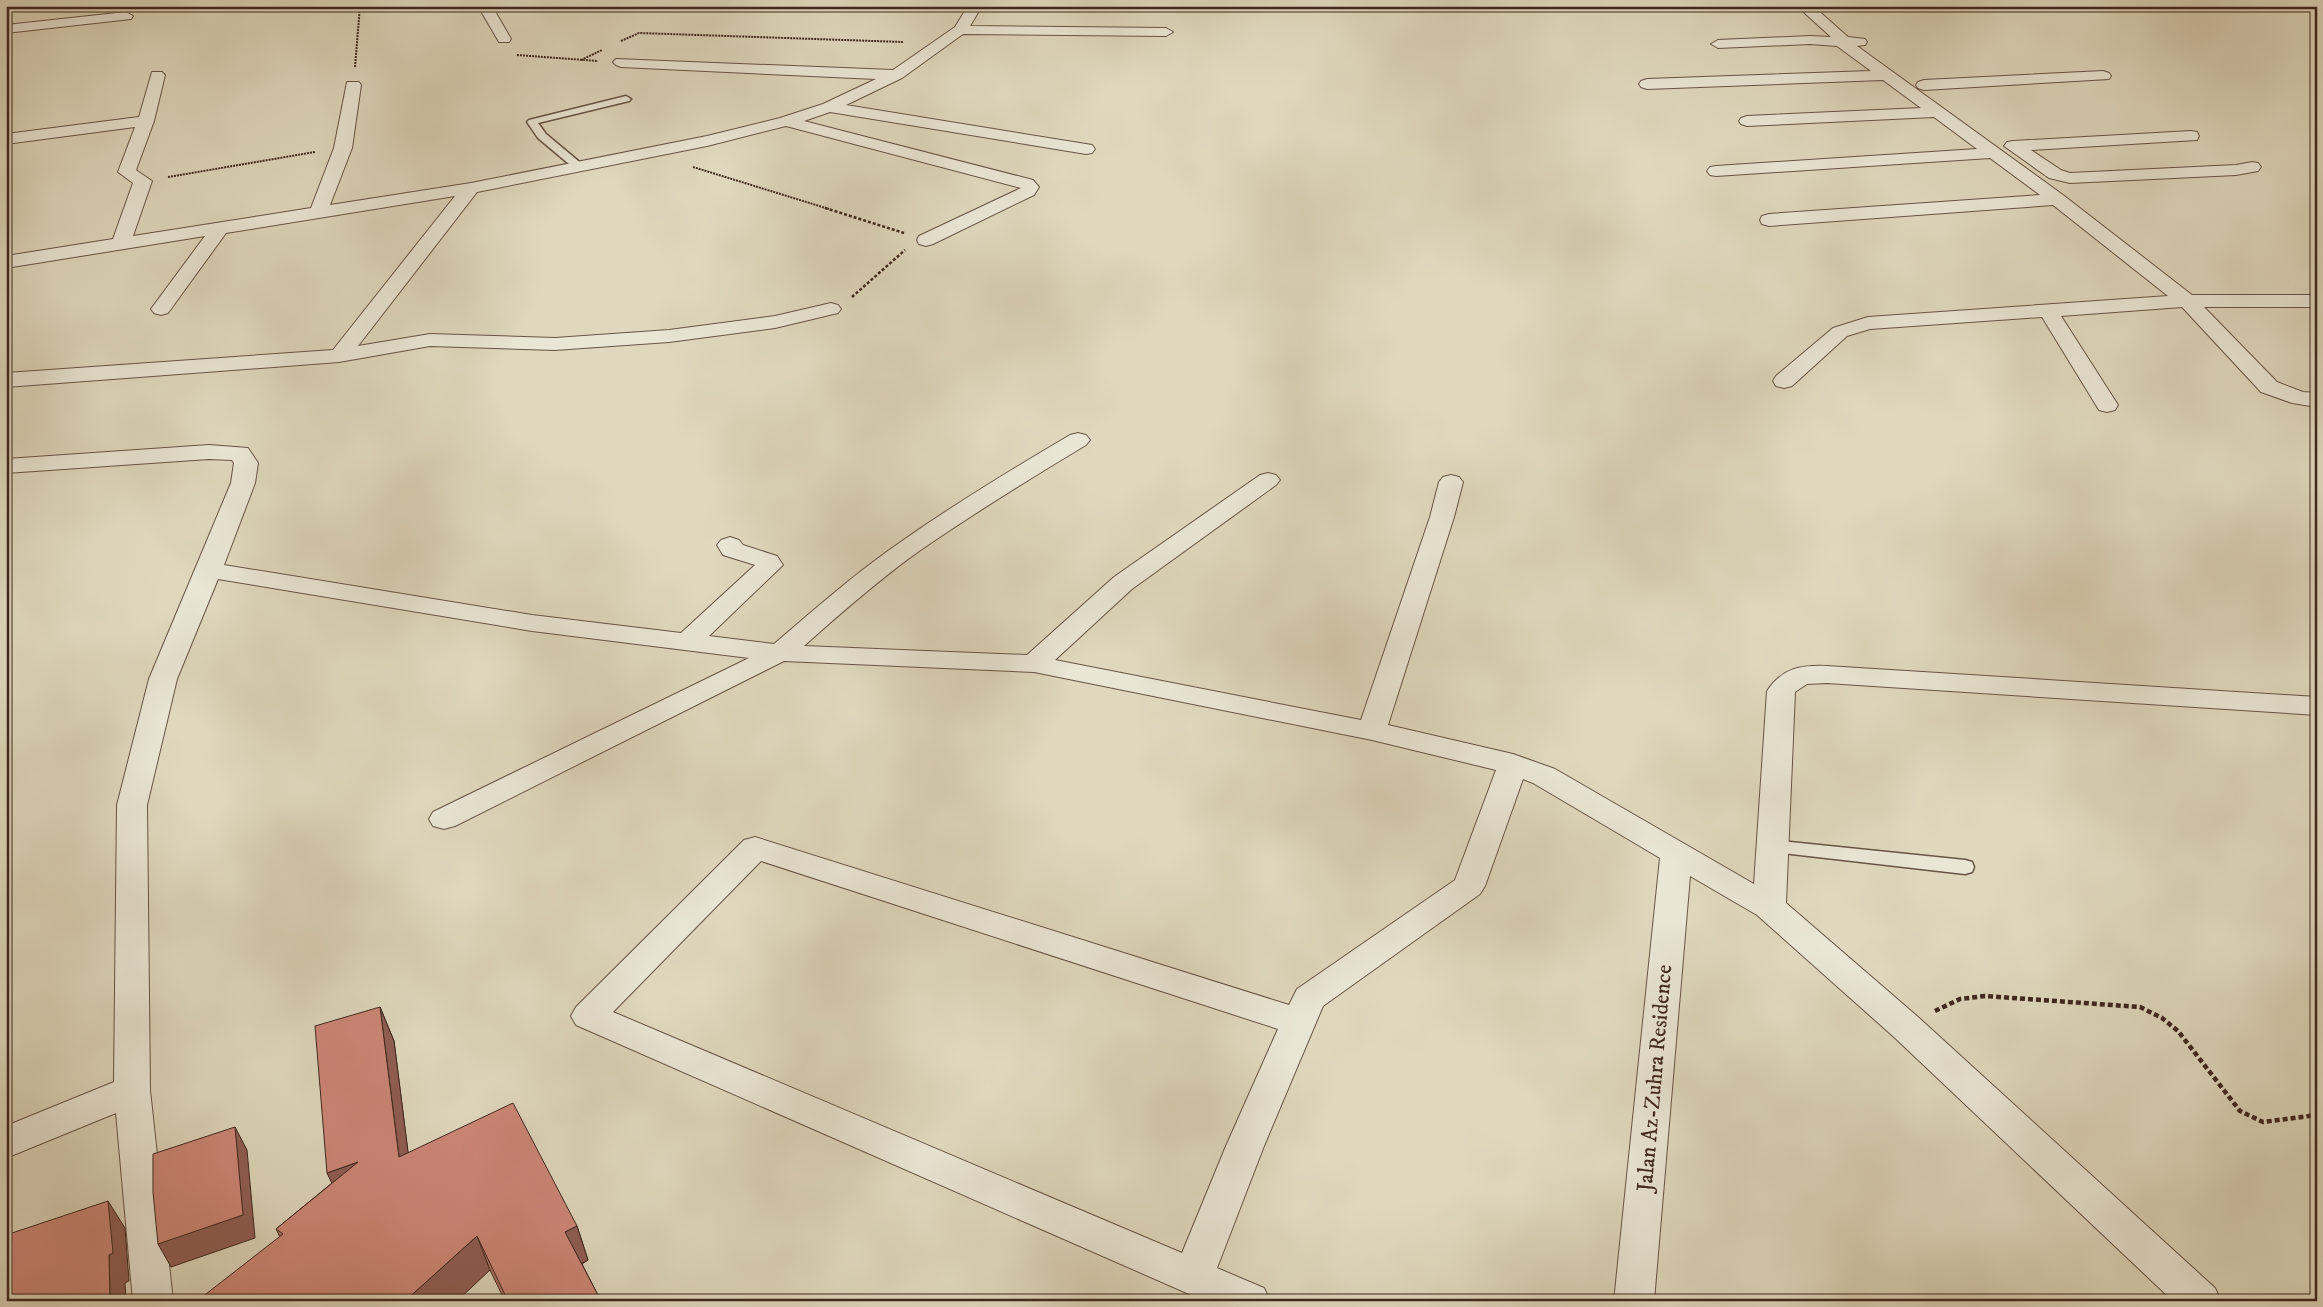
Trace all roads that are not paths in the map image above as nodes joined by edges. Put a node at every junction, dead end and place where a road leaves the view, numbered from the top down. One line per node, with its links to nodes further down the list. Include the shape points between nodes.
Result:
1 (485, 6): 8 (street)
2 (975, 6): 6 (street)
3 (1804, 6): 9 (street)
4 (126, 16): 5 (street)
5 (6, 29)
6 (960, 30): 7 (street); 13 (street)
7 (1166, 32)
8 (504, 39)
9 (1843, 41): 10 (street); 14 (street); 18 (street, via 1863,43)
10 (1718, 44)
11 (621, 62): 13 (street)
12 (157, 74): 23 (street)
13 (897, 75): 20 (street)
14 (1888, 75): 16 (street); 22 (street)
15 (2103, 76): 18 (street)
16 (1647, 84)
17 (354, 85): 37 (street, via 342,148)
18 (1924, 85): 21 (street)
19 (626, 99): 32 (lane, via 532,122 542,136)
20 (829, 107): 24 (street); 30 (street)
21 (1960, 109)
22 (1938, 112): 25 (street); 31 (street)
23 (146, 121): 28 (street); 41 (street, via 127,172 143,181)
24 (786, 121): 32 (street); 40 (street, via 1027,184 1030,188)
25 (1747, 121)
26 (1998, 135): 29 (street)
27 (2191, 136): 29 (street)
28 (6, 139)
29 (2013, 146): 33 (street, via 2054,174 2070,178)
30 (1086, 149)
31 (1993, 153): 34 (street); 36 (street)
32 (579, 167): 35 (street)
33 (2252, 167)
34 (1716, 171)
35 (471, 188): 37 (street); 48 (street)
36 (2056, 199): 38 (street); 43 (street)
37 (318, 213): 39 (street)
38 (1769, 220)
39 (220, 228): 41 (street); 45 (street)
40 (926, 240)
41 (122, 244): 42 (street)
42 (6, 262)
43 (2188, 301): 44 (street); 47 (street); 51 (street, via 2269,387 2300,398)
44 (2317, 301)
45 (161, 309)
46 (831, 309): 48 (street, via 775,322 669,336 555,344 430,340)
47 (2048, 311): 50 (street, via 1868,323 1840,332); 52 (street)
48 (339, 356): 49 (street)
49 (6, 380)
50 (1784, 381)
51 (2317, 400)
52 (2107, 405)
53 (1078, 440): 60 (street, via 912,545)
54 (6, 466): 58 (street, via 209,452 240,454 246,463 244,483)
55 (1268, 480): 61 (street, via 1123,582)
56 (1451, 482): 63 (street)
57 (730, 545): 59 (street, via 732,550 768,560 770,565)
58 (209, 570): 59 (street, via 532,623); 71 (street, via 162,678 132,805)
59 (688, 641): 60 (street)
60 (780, 653): 61 (street); 65 (street)
61 (1034, 664): 63 (street)
62 (2317, 706): 66 (street, via 1845,676 1796,677 1781,690)
63 (1372, 731): 64 (street)
64 (1513, 764): 67 (street, via 1544,776); 70 (street, via 1469,886 1309,998)
65 (444, 820)
66 (1771, 846): 68 (lane); 69 (street)
67 (1676, 855): 69 (street); 76 (street, Jalan Az-Zuhra Residence)
68 (1965, 867)
69 (1769, 907): 77 (street, via 1906,1027)
70 (1299, 1022): 73 (street); 73 (street, via 755,848 588,1016)
71 (132, 1090): 72 (street); 74 (street)
72 (6, 1143)
73 (1193, 1277): 75 (street)
74 (153, 1301)
75 (1250, 1301)
76 (1634, 1301)
77 (2201, 1301)

